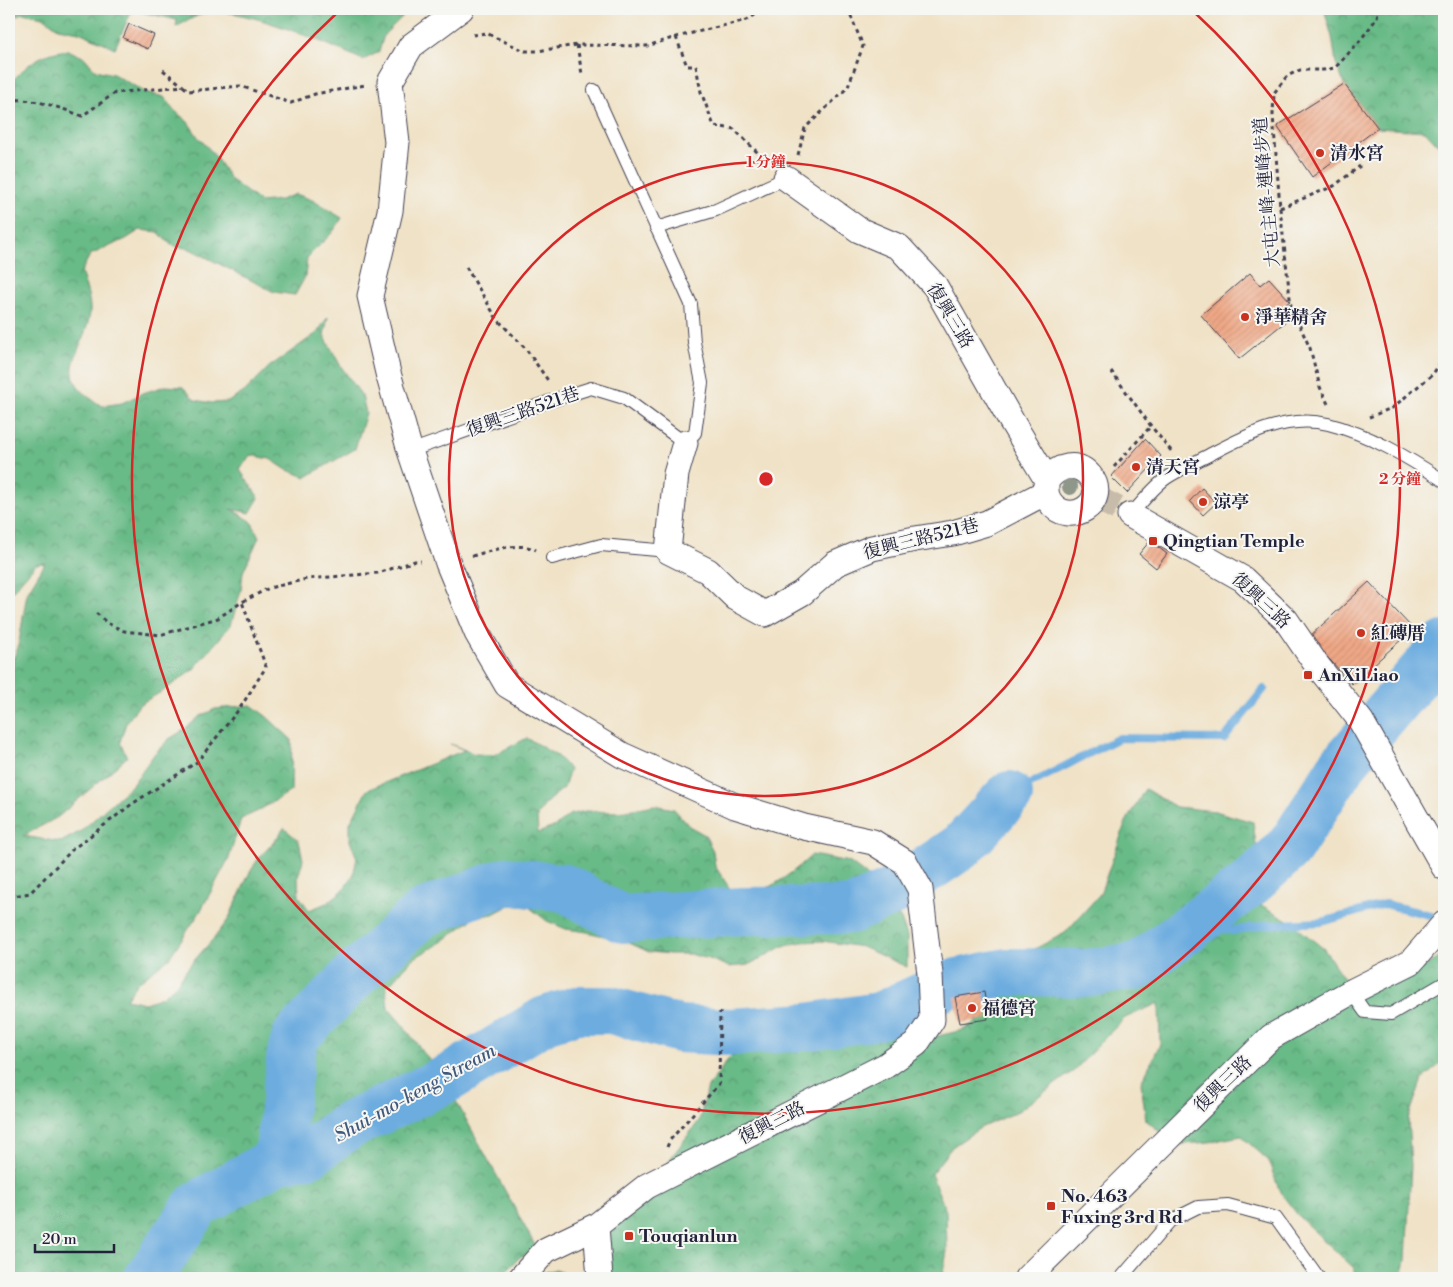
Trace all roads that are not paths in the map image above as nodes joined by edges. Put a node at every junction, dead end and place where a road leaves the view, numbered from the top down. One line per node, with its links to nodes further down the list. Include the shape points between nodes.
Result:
1 (461, 9): 6 (street, via 411,46 390,82 397,142 390,211 370,296)
2 (594, 90): 4 (lane)
3 (786, 178): 4 (lane, via 716,210); 8 (street, 復興三路, via 859,230 899,248 935,286)
4 (656, 228): 5 (lane, via 691,304 702,383 695,433)
5 (685, 443): 6 (lane, 復興三路521巷, via 624,398 591,388); 10 (street, via 676,474)
6 (410, 451): 16 (street, 復興三路, via 448,563 477,633 507,685 622,755 727,802 804,827 873,842 905,862 920,889 932,1020 916,1044 885,1066 647,1186)
7 (1444, 481): 9 (lane, via 1366,437 1327,424 1293,422 1238,440 1186,467 1167,478)
8 (1046, 486): 8 (street, 復興三路, via 1048,499 1066,513 1082,511 1095,497 1092,479 1078,468 1060,468 1053,472); 10 (street, 復興三路521巷, via 987,522 953,533 872,548 835,564 802,593 765,614 736,598 708,571)
9 (1130, 515): 12 (street, 復興三路, via 1243,579 1286,620 1361,721)
10 (668, 551): 11 (lane, via 601,545)
11 (552, 558)
12 (1444, 867)
13 (1444, 924): 15 (street, 復興三路, via 1411,962)
14 (1444, 983): 15 (lane, via 1391,1014 1365,1012)
15 (1351, 992): 19 (street, 復興三路, via 1271,1037)
16 (596, 1226): 17 (street, 復興三路, via 546,1250); 18 (street)
17 (520, 1278)
18 (600, 1278)
19 (1027, 1278)
20 (1121, 1278): 21 (lane, via 1170,1221 1198,1207 1228,1205 1276,1218)
21 (1319, 1278)

